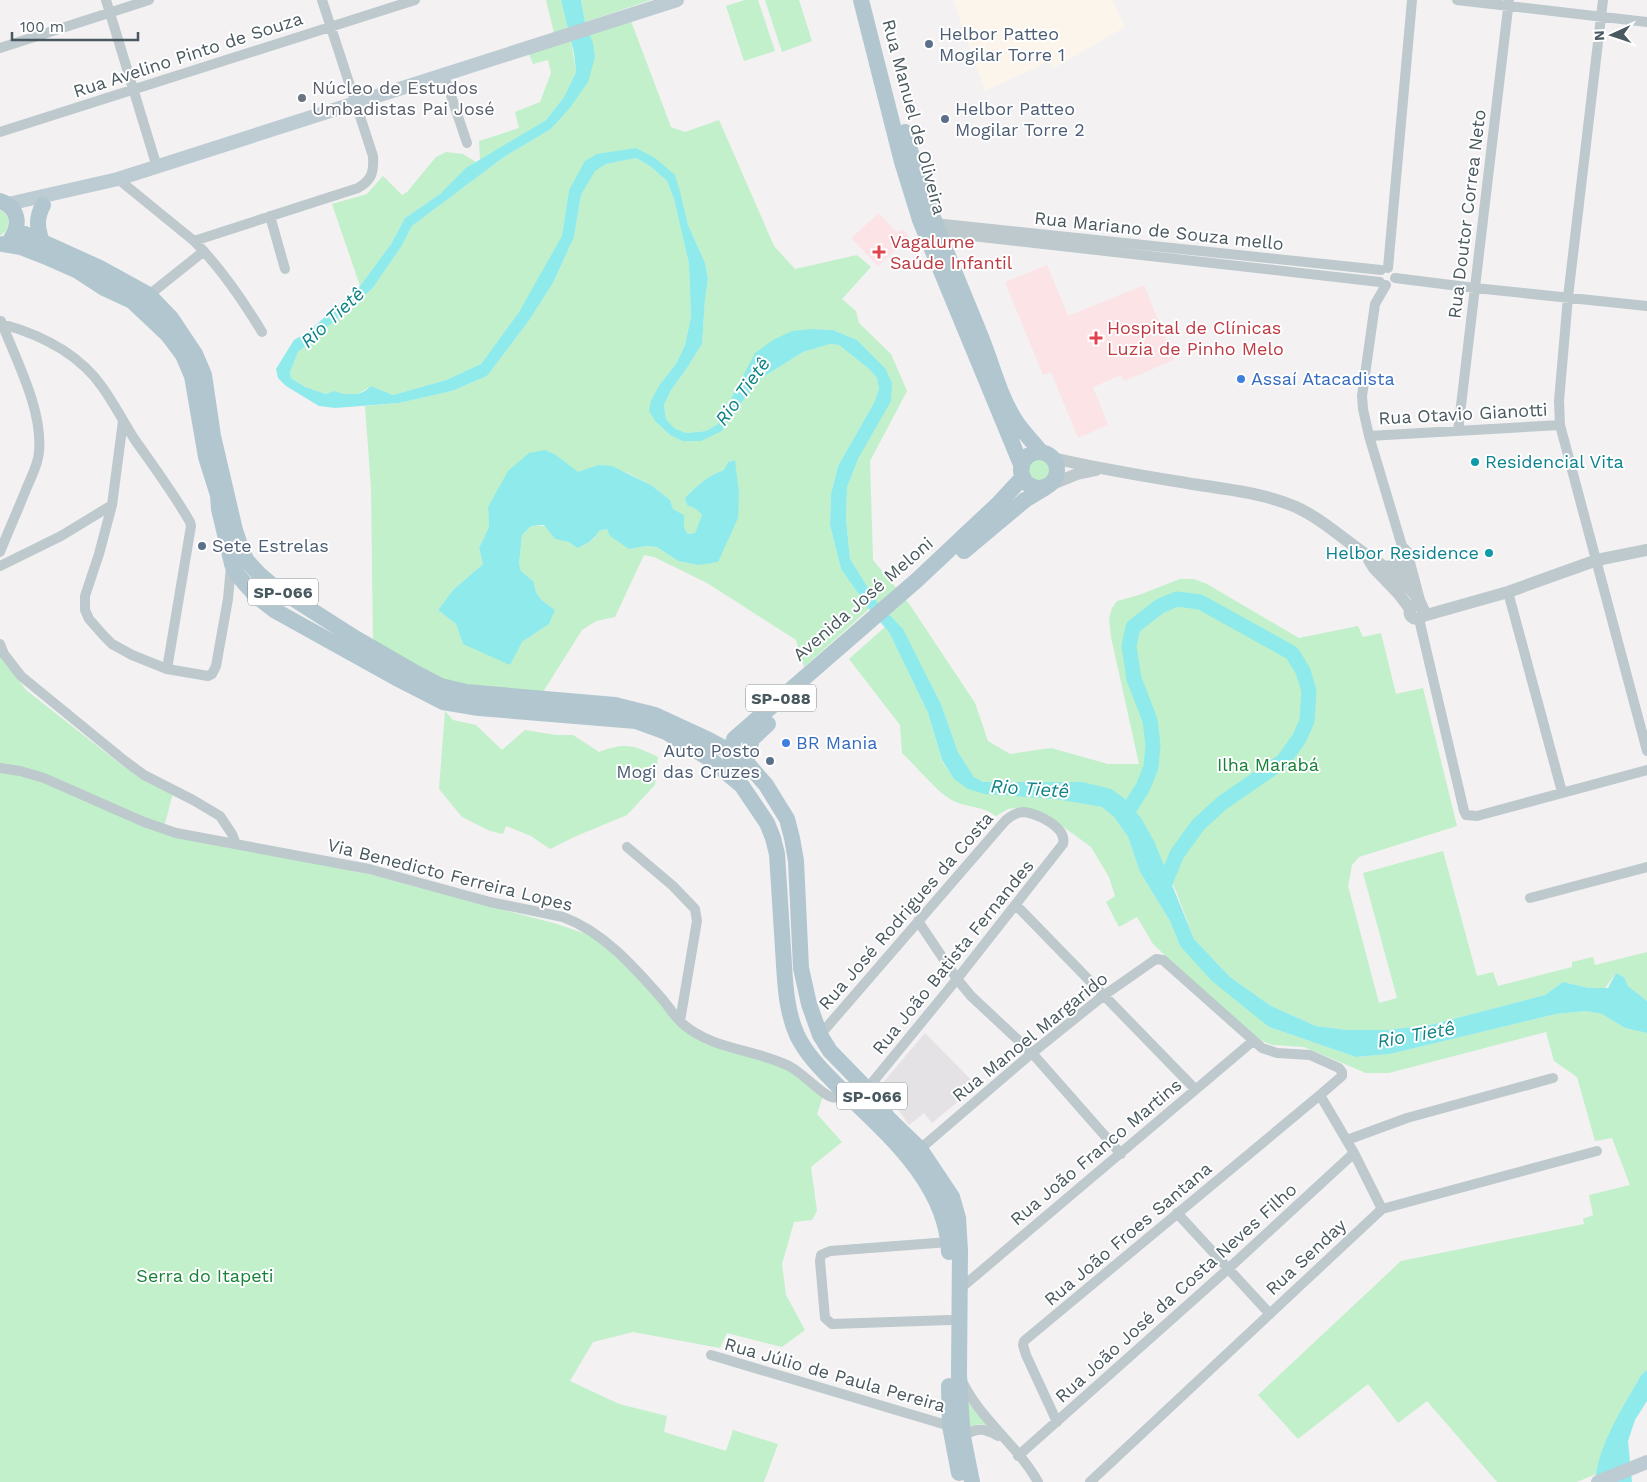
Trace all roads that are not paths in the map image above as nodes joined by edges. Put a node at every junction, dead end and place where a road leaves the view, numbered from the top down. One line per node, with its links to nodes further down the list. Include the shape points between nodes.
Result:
1 (106, 0): 12 (street)
2 (149, 0): 12 (street)
3 (322, 0): 15 (street)
4 (415, 0): 15 (street, Rua Avelino Pinto de Souza)
5 (677, 0): 17 (main road)
6 (861, 0): 49 (main road, Rua Manuel de Oliveira, via 920,220)
7 (873, 0): 28 (main road, Rua Manuel de Oliveira, via 914,164)
8 (1412, 0): 34 (street)
9 (1457, 0): 11 (street)
10 (1602, 0): 13 (street)
11 (1509, 3): 13 (street); 37 (street, Rua Doutor Correa Neto)
12 (109, 13): 16 (street); 18 (street)
13 (1601, 16): 14 (street); 39 (street)
14 (1647, 22)
15 (331, 27): 18 (street, Rua Avelino Pinto de Souza); 19 (street)
16 (0, 48)
17 (444, 75): 19 (main road); 21 (street)
18 (134, 89): 20 (street, Rua Avelino Pinto de Souza); 22 (street)
19 (356, 104): 22 (main road); 27 (street, via 372,156 372,176 367,183)
20 (0, 132)
21 (467, 142)
22 (157, 167): 23 (main road)
23 (118, 179): 24 (main road); 29 (street)
24 (94, 186): 25 (main road); 26 (main road, via 77,187)
25 (43, 205): 26 (main road); 30 (main road, via 37,224)
26 (10, 213): 30 (main road, SP-066); 31 (main road, via 11,238)
27 (270, 216): 29 (street); 33 (street)
28 (936, 228): 34 (street, Rua Mariano de Souza mello); 36 (street, Rua Mariano de Souza mello); 47 (main road, Rua Manuel de Oliveira, via 1010,411)
29 (194, 241): 32 (street)
30 (42, 242): 38 (main road, SP-066)
31 (1, 244): 57 (main road, SP-066, via 44,256 132,300 168,335 192,376 206,458 218,495)
32 (204, 251): 38 (street); 42 (street, via 238,293)
33 (285, 269)
34 (1385, 269): 35 (street, via 1393,272); 36 (street, via 1378,276)
35 (1395, 278): 36 (street, via 1392,283); 37 (street)
36 (1383, 284): 46 (street, via 1375,304 1362,396)
37 (1475, 288): 39 (street); 45 (street, Rua Doutor Correa Neto)
38 (150, 295): 68 (main road, SP-066, via 196,354 204,375 213,436 238,537 246,561 258,574 405,667 450,690 615,705 671,721)
39 (1568, 297): 40 (street); 44 (street)
40 (1647, 306)
41 (1, 321): 43 (street, via 36,334 79,362 103,388); 54 (street, via 37,417 39,453)
42 (262, 332)
43 (123, 421): 51 (street); 66 (street, via 191,526)
44 (1560, 425): 45 (street, Rua Otavio Gianotti); 56 (street)
45 (1458, 431): 46 (street, Rua Otavio Gianotti)
46 (1369, 436): 52 (street)
47 (1047, 455): 48 (street, Avenida José Meloni); 49 (main road, SP-088, via 1031,454); 50 (main road, via 1058,469 1054,481)
48 (1101, 469): 50 (street, Avenida José Meloni, via 1077,474); 55 (street, Avenida José Meloni, via 1281,501 1329,526)
49 (1022, 472): 50 (main road, via 1025,482 1034,488); 60 (main road, Avenida José Meloni / SP-088, via 999,503)
50 (1048, 486): 60 (main road, Avenida José Meloni / SP-088, via 1025,500)
51 (112, 505): 58 (street, via 61,536); 66 (street, via 85,596 86,610 112,644 132,656)
52 (1401, 550): 59 (street, via 1397,565); 61 (street, via 1405,574); 63 (street, via 1407,550)
53 (1647, 550): 56 (street)
54 (0, 552)
55 (1365, 554): 59 (street); 61 (street, via 1374,568)
56 (1597, 560): 62 (street); 67 (street)
57 (232, 564): 66 (street, via 216,666 212,674 205,676); 72 (main road, SP-066, via 252,591 274,610 443,702 636,722 666,732 710,759)
58 (0, 566)
59 (1386, 567): 61 (street)
60 (919, 584): 64 (main road, Avenida José Meloni / SP-088)
61 (1401, 588): 63 (street, via 1415,594)
62 (1508, 592): 63 (street, via 1446,608); 73 (street)
63 (1419, 611): 73 (street, via 1466,815 1477,816)
64 (864, 632): 68 (main road, Avenida José Meloni / SP-088, via 734,739); 69 (main road, Avenida José Meloni / SP-088, via 752,739)
65 (0, 644): 74 (street, via 22,676 125,761 144,775 212,810 226,824)
66 (167, 669)
67 (1647, 751)
68 (731, 752): 69 (main road, SP-066); 72 (main road)
69 (746, 762): 84 (main road, SP-066, via 760,776 787,819 796,861 801,968)
70 (0, 768): 74 (street, Via Benedicto Ferreira Lopes, via 44,778 176,833)
71 (1647, 770): 73 (street)
72 (734, 779): 90 (main road, SP-066, via 768,823 777,854 787,1001 793,1025 814,1061)
73 (1562, 792)
74 (236, 844): 83 (street, Via Benedicto Ferreira Lopes, via 369,869 490,902 572,920 607,942)
75 (1063, 844): 79 (street, Rua João Batista Fernandes); 80 (street, Rua José Rodrigues da Costa, via 1061,831 1039,817 1024,812 1011,816)
76 (627, 848): 83 (street, via 694,909 697,921)
77 (1647, 867): 78 (street)
78 (1530, 898)
79 (1016, 904): 81 (street, Rua João Batista Fernandes); 82 (street)
80 (918, 921): 81 (street); 84 (street, Rua José Rodrigues da Costa)
81 (957, 979): 86 (street, via 970,996); 88 (street, Rua João Batista Fernandes)
82 (1103, 996): 85 (street, Rua Manoel Margarido, via 1159,958); 86 (street, Rua Manoel Margarido); 89 (street)
83 (680, 1021): 90 (street, Via Benedicto Ferreira Lopes, via 710,1040 788,1065 828,1096 838,1098)
84 (820, 1036): 88 (main road, SP-066)
85 (1253, 1041): 89 (street, Rua João Franco Martins); 91 (street, Rua João Froes Santana, via 1269,1051 1310,1055 1339,1068 1342,1076)
86 (1032, 1053): 93 (street, Rua Manoel Margarido); 96 (street)
87 (1553, 1078): 92 (street, via 1407,1118)
88 (867, 1089): 93 (main road, SP-066, via 888,1118)
89 (1195, 1089): 96 (street, Rua João Franco Martins)
90 (846, 1094): 99 (main road, SP-066, via 914,1166 936,1199 945,1220)
91 (1320, 1095): 92 (street); 98 (street, Rua João Froes Santana)
92 (1347, 1140): 95 (street)
93 (920, 1149): 101 (main road, SP-066, via 952,1197 958,1218)
94 (1597, 1151): 97 (street, Rua Senday)
95 (1354, 1153): 97 (street); 100 (street, Rua João José da Costa Neves Filho)
96 (1121, 1154): 101 (street, Rua João Franco Martins)
97 (1382, 1209): 102 (street, Rua Senday)
98 (1177, 1213): 100 (street); 106 (street, Rua João Froes Santana, via 1023,1343)
99 (949, 1242): 103 (main road, SP-066); 103 (street, via 830,1251 822,1255 820,1261 825,1318 832,1324)
100 (1228, 1269): 102 (street); 106 (street, Rua João José da Costa Neves Filho)
101 (961, 1288): 105 (main road, SP-066)
102 (1270, 1314): 115 (street, Rua Senday)
103 (950, 1320): 107 (main road, SP-066)
104 (711, 1355): 107 (street, Rua Júlio de Paula Pereira)
105 (959, 1375): 108 (main road, SP-066); 109 (street, via 976,1406)
106 (1057, 1422): 110 (street, Rua João José da Costa Neves Filho)
107 (950, 1426): 112 (main road, SP-066)
108 (963, 1437): 109 (street, via 982,1429); 113 (main road, SP-066)
109 (1005, 1440): 110 (street)
110 (1018, 1456): 114 (street)
111 (1647, 1462): 116 (main road)
112 (961, 1482)
113 (972, 1482)
114 (1038, 1482)
115 (1090, 1482)
116 (1598, 1482)

